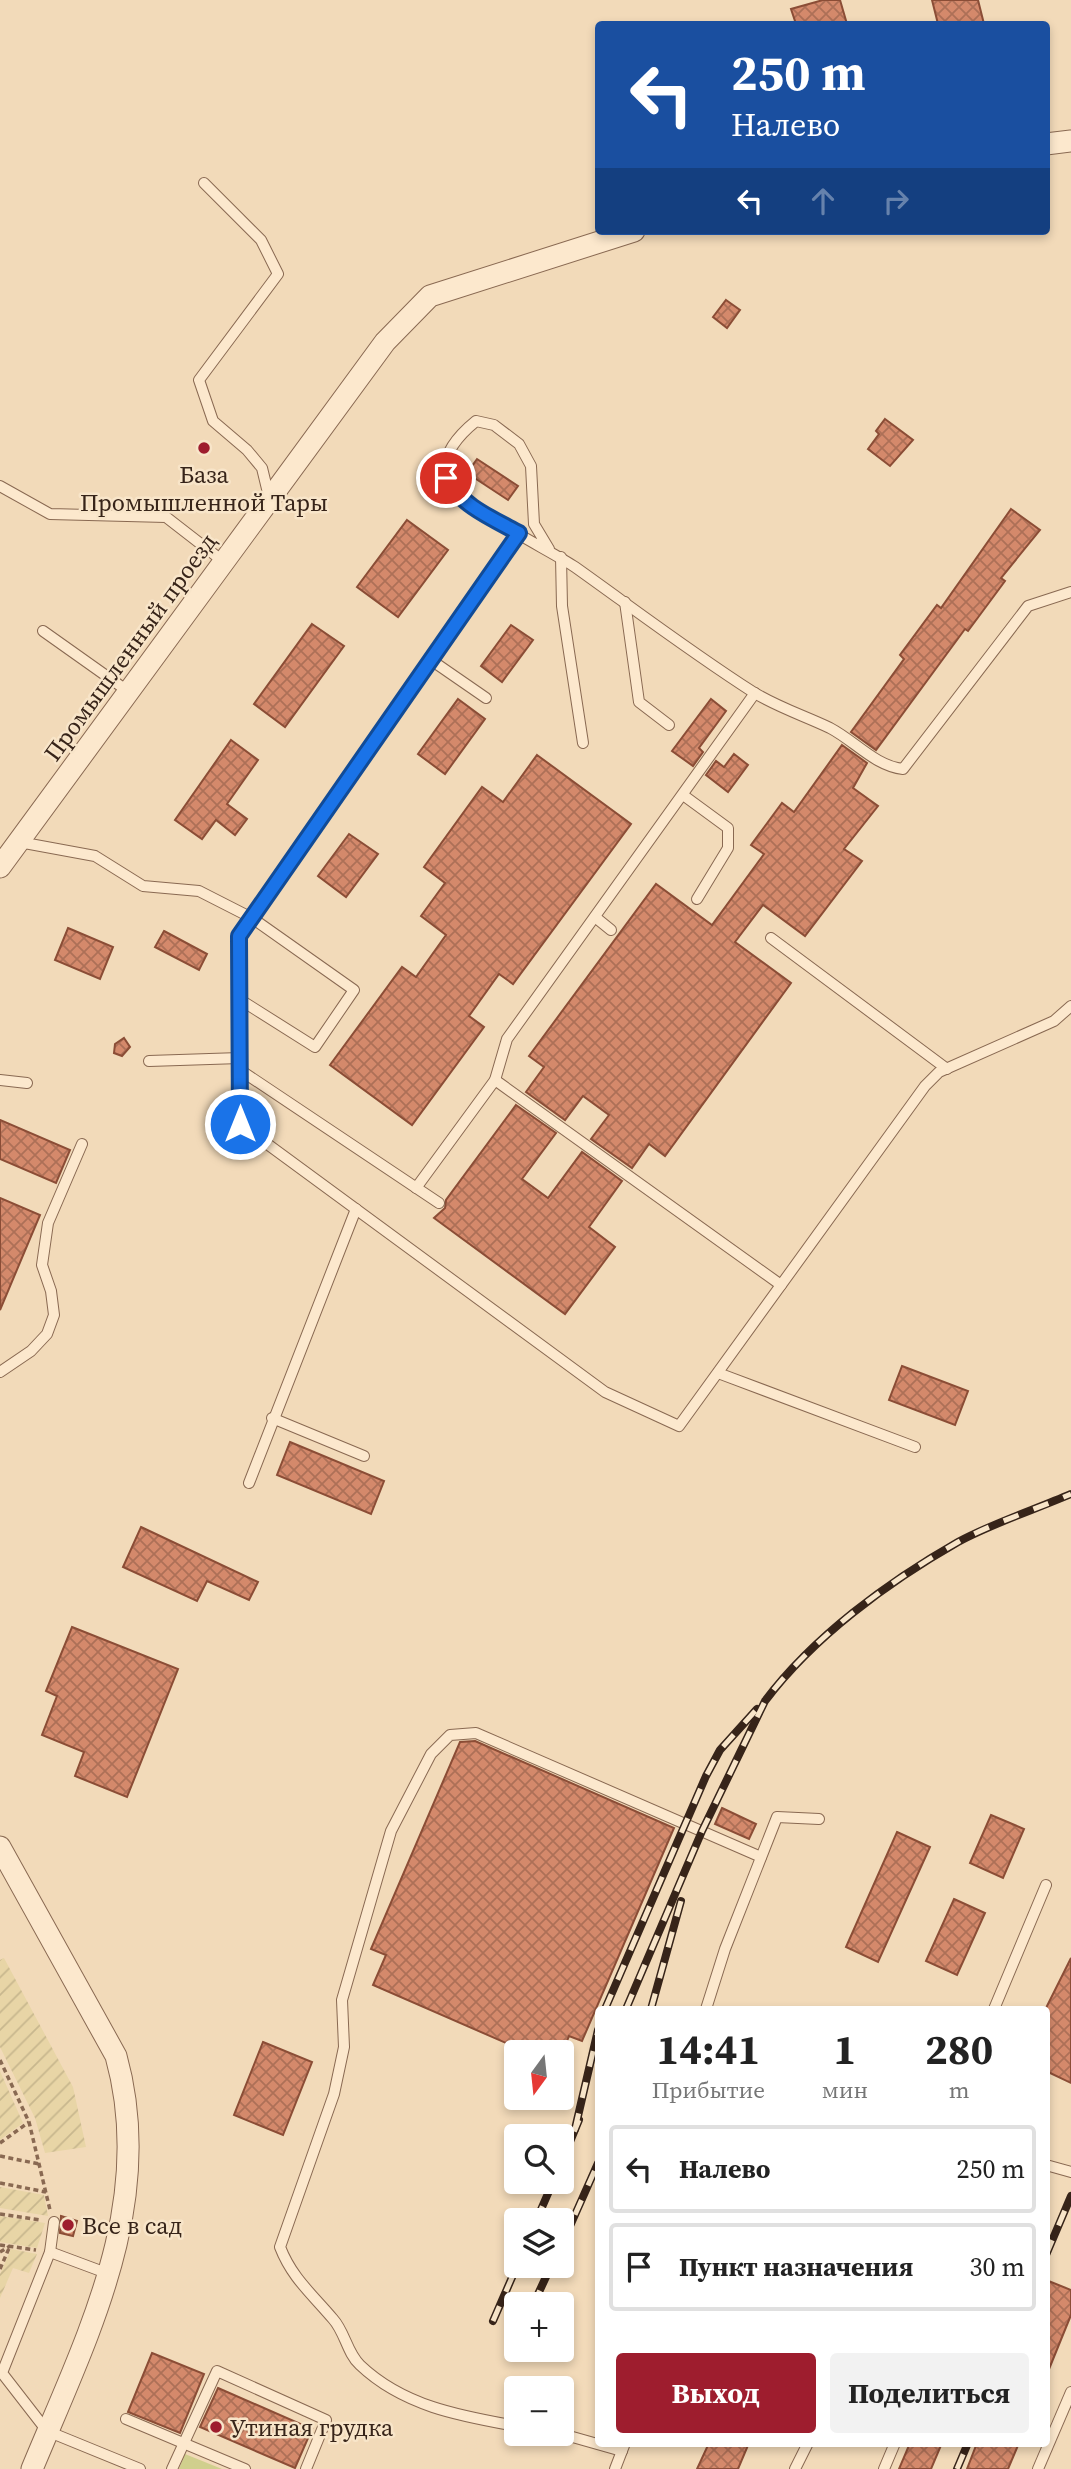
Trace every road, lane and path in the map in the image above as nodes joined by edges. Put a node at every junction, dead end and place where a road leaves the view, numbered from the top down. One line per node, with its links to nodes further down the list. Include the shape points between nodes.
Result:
1 (1071, 141): 2 (street)
2 (1050, 144)
3 (204, 183): 6 (lane, via 261,240 278,274 199,380 213,421 262,468)
4 (621, 235): 6 (street, Промышленный проезд, via 430,296 386,342)
5 (0, 486): 10 (lane, via 50,514 166,517)
6 (270, 500): 10 (street, Промышленный проезд)
7 (519, 533): 8 (lane); 8 (lane, via 453,492 446,478 447,457 459,434 477,421 494,425 519,444 531,466 534,524); 14 (lane)
8 (549, 549): 9 (lane)
9 (561, 558): 12 (lane); 19 (lane, via 562,606)
10 (224, 562): 15 (street, Промышленный проезд)
11 (1071, 592): 16 (lane, via 1028,606 903,769 889,767 832,729)
12 (625, 602): 16 (lane); 18 (lane, via 639,702)
13 (43, 631): 15 (lane)
14 (431, 660): 17 (lane); 25 (lane)
15 (129, 692): 21 (street, Промышленный проезд)
16 (755, 693): 20 (lane)
17 (486, 698)
18 (669, 725)
19 (583, 743)
20 (683, 795): 23 (lane, via 727,828 728,848); 24 (lane)
21 (19, 842): 22 (street, Промышленный проезд); 25 (lane, via 95,856 143,886 199,891)
22 (0, 867)
23 (697, 899)
24 (595, 917): 26 (lane); 35 (lane, via 507,1039)
25 (252, 918): 28 (lane, via 239,936); 28 (lane, via 354,990 315,1047)
26 (611, 930)
27 (771, 938): 32 (lane)
28 (240, 999): 30 (lane)
29 (1071, 1006): 32 (lane, via 1054,1021)
30 (240, 1058): 31 (lane); 33 (lane)
31 (149, 1061)
32 (947, 1069): 41 (lane, via 925,1086)
33 (240, 1070): 38 (lane); 40 (lane, via 240,1124)
34 (0, 1080): 36 (lane)
35 (495, 1080): 38 (lane); 41 (lane)
36 (27, 1083)
37 (82, 1144): 42 (lane, via 48,1223 43,1265 54,1315 47,1334 31,1351)
38 (416, 1188): 39 (lane)
39 (439, 1203)
40 (356, 1209): 43 (lane, via 605,1392 679,1426); 44 (lane, via 284,1399)
41 (781, 1285): 43 (lane)
42 (0, 1372)
43 (718, 1373): 45 (lane)
44 (272, 1418): 46 (lane); 47 (lane)
45 (915, 1447)
46 (364, 1456)
47 (249, 1483)
48 (819, 1819): 49 (lane, via 777,1817)
49 (761, 1857): 52 (lane); 73 (lane, via 476,1733 450,1735 431,1754 391,1831 342,2000 344,2047 334,2094 279,2247 289,2271 336,2322 357,2363 394,2392 453,2414)
50 (3, 1858): 70 (street, via 116,2056 125,2088 130,2152 126,2208)
51 (1046, 1885): 53 (lane)
52 (706, 2006)
53 (995, 2006)
54 (0, 2060): 55 (path)
55 (29, 2122): 56 (path); 58 (path)
56 (0, 2143)
57 (0, 2156): 58 (path)
58 (39, 2164): 62 (path)
59 (1050, 2166): 60 (lane)
60 (1071, 2172)
61 (0, 2183): 62 (path)
62 (46, 2192): 64 (path)
63 (0, 2214): 64 (path)
64 (54, 2222): 68 (lane)
65 (0, 2245): 66 (path)
66 (10, 2246): 67 (path); 68 (path); 69 (path)
67 (0, 2252)
68 (50, 2252): 70 (lane); 74 (lane, via 2,2372)
69 (0, 2269)
70 (110, 2274): 74 (street)
71 (1071, 2392): 77 (lane)
72 (126, 2419): 78 (lane)
73 (504, 2424)
74 (47, 2431): 83 (street); 84 (lane)
75 (574, 2437): 76 (lane)
76 (595, 2441)
77 (1050, 2441)
78 (184, 2443): 85 (lane); 86 (lane); 87 (lane, via 217,2371 326,2420)
79 (624, 2447): 88 (lane)
80 (806, 2447): 89 (lane)
81 (893, 2447): 90 (lane)
82 (1047, 2447): 91 (lane)
83 (32, 2469)
84 (140, 2469)
85 (172, 2469)
86 (245, 2469)
87 (306, 2469)
88 (615, 2469)
89 (795, 2469)
90 (884, 2469)
91 (1038, 2469)

